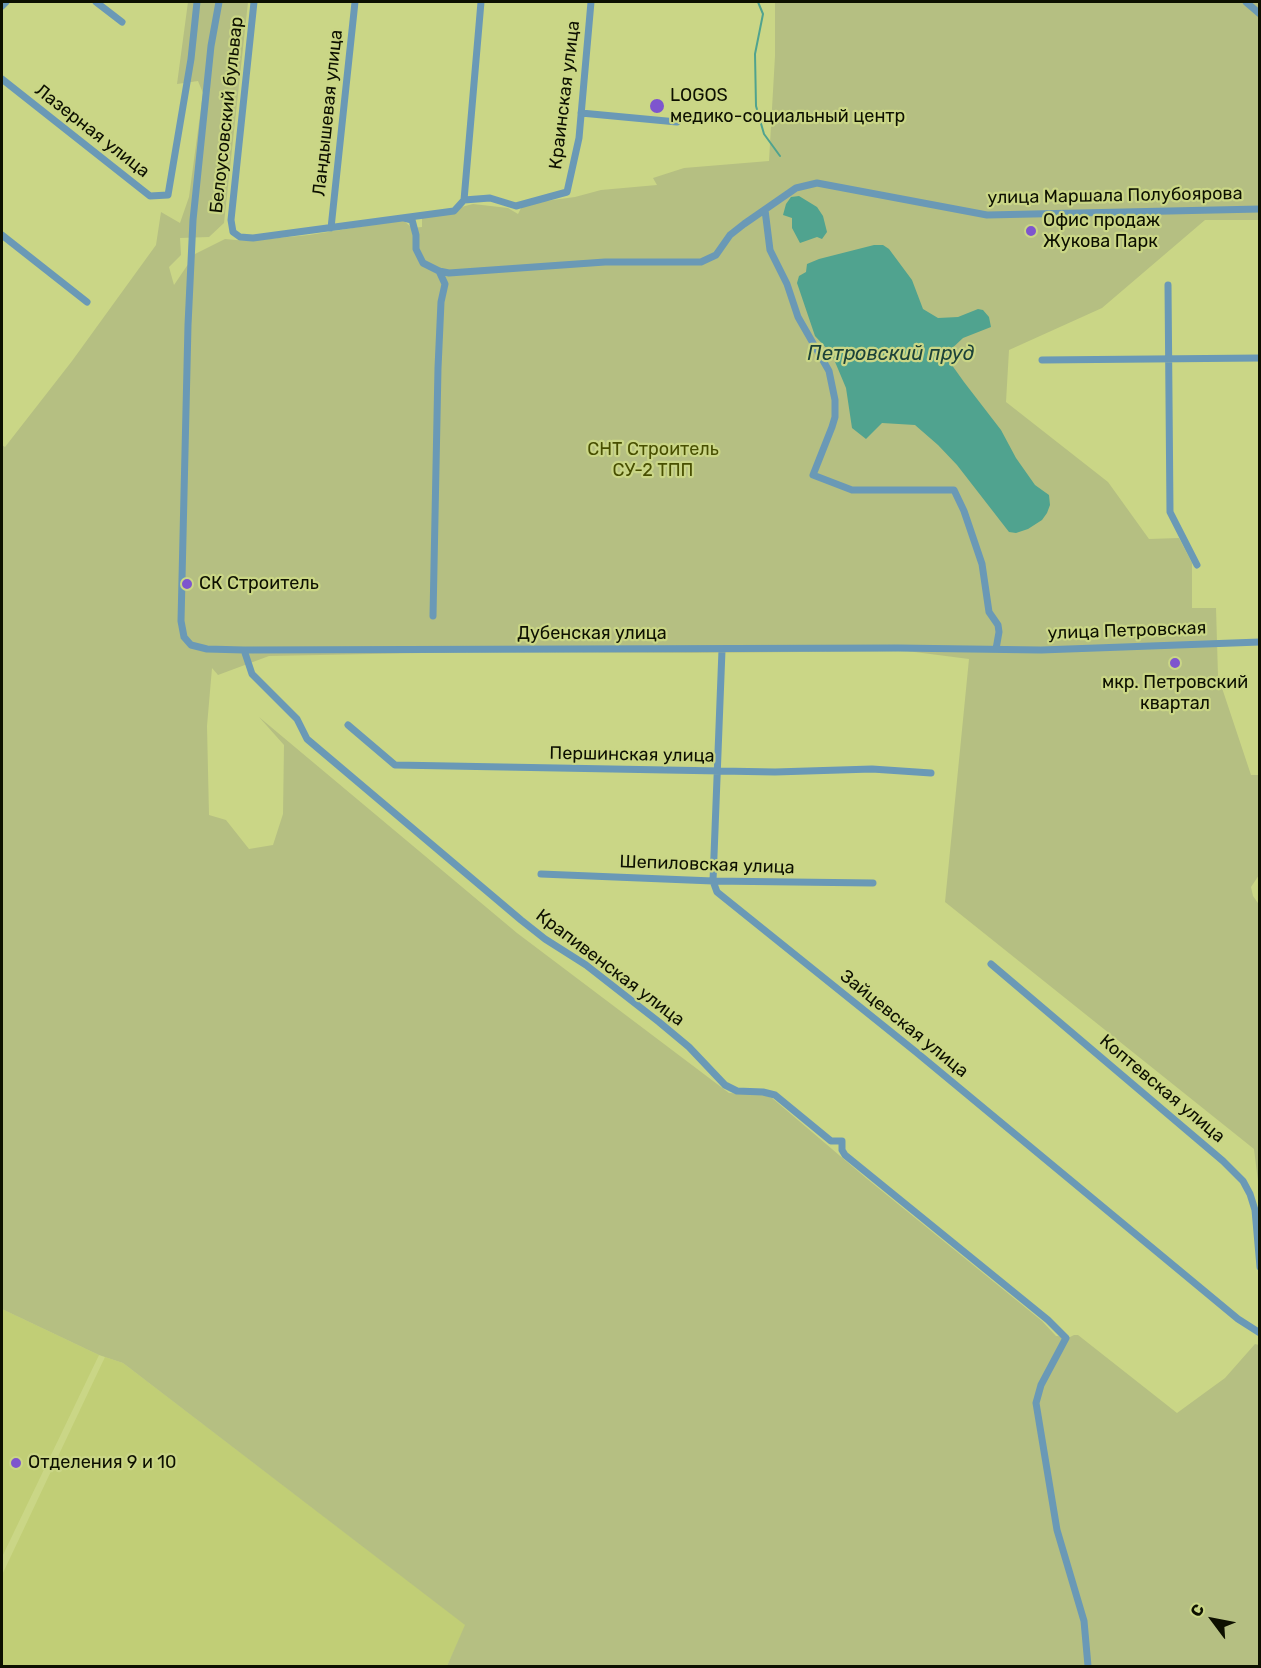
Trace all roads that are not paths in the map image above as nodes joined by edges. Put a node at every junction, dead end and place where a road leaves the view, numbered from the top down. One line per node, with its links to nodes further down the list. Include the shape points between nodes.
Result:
1 (6, 2): 10 (street)
2 (96, 2): 12 (street)
3 (197, 2): 13 (street, Лазерная улица, via 168,195 150,196)
4 (219, 2): 32 (street, Дубенская улица, via 193,220 181,621 182,632 190,644 207,649)
5 (254, 2): 20 (street, Белоусовский бульвар, via 232,231 240,237 253,238)
6 (355, 2): 20 (street, Ландышевая улица)
7 (481, 2): 16 (street)
8 (591, 2): 14 (street, Краинская улица)
9 (1246, 2): 11 (street)
10 (2, 6)
11 (1260, 14)
12 (122, 22)
13 (2, 79)
14 (581, 113): 15 (street); 16 (street, Краинская улица, via 567,192 516,206 490,198)
15 (677, 122)
16 (464, 200): 19 (street, via 454,211)
17 (1260, 209): 18 (street, улица Маршала Полубоярова, via 987,215 817,183 796,188)
18 (765, 210): 22 (street, улица Маршала Полубоярова, via 733,232 716,255 701,262 605,262); 31 (street, via 770,250 798,317 829,371 835,400 835,420 813,476 852,490 954,490 982,564 989,612 998,625)
19 (404, 218): 20 (street); 22 (street, via 412,220 416,249 423,263)
20 (331, 228)
21 (2, 235): 24 (street)
22 (439, 272): 29 (street, via 445,284 441,302)
23 (1168, 285): 25 (street)
24 (87, 302)
25 (1170, 357): 26 (street); 27 (street); 28 (street, via 1170,512)
26 (1260, 358)
27 (1042, 360)
28 (1197, 565)
29 (433, 616)
30 (1260, 642): 31 (street, улица Петровская)
31 (996, 649): 33 (street, Дубенская улица)
32 (244, 650): 33 (street, Дубенская улица); 43 (street, Крапивенская улица, via 252,674 297,719 307,739 521,920 659,1022 725,1085 738,1091 775,1095 831,1141 842,1141 845,1155 1066,1338 1036,1402 1057,1530 1084,1621)
33 (722, 650): 35 (street)
34 (348, 725): 35 (street, Першинская улица, via 396,765)
35 (717, 771): 36 (street, Першинская улица, via 872,769); 38 (street)
36 (931, 773)
37 (541, 874): 38 (street, Шепиловская улица)
38 (713, 881): 39 (street, Шепиловская улица); 42 (street, Зайцевская улица, via 724,898)
39 (873, 883)
40 (991, 964): 41 (street, Коптевская улица, via 1244,1183 1256,1214)
41 (1260, 1267)
42 (1260, 1333)
43 (1088, 1666)

